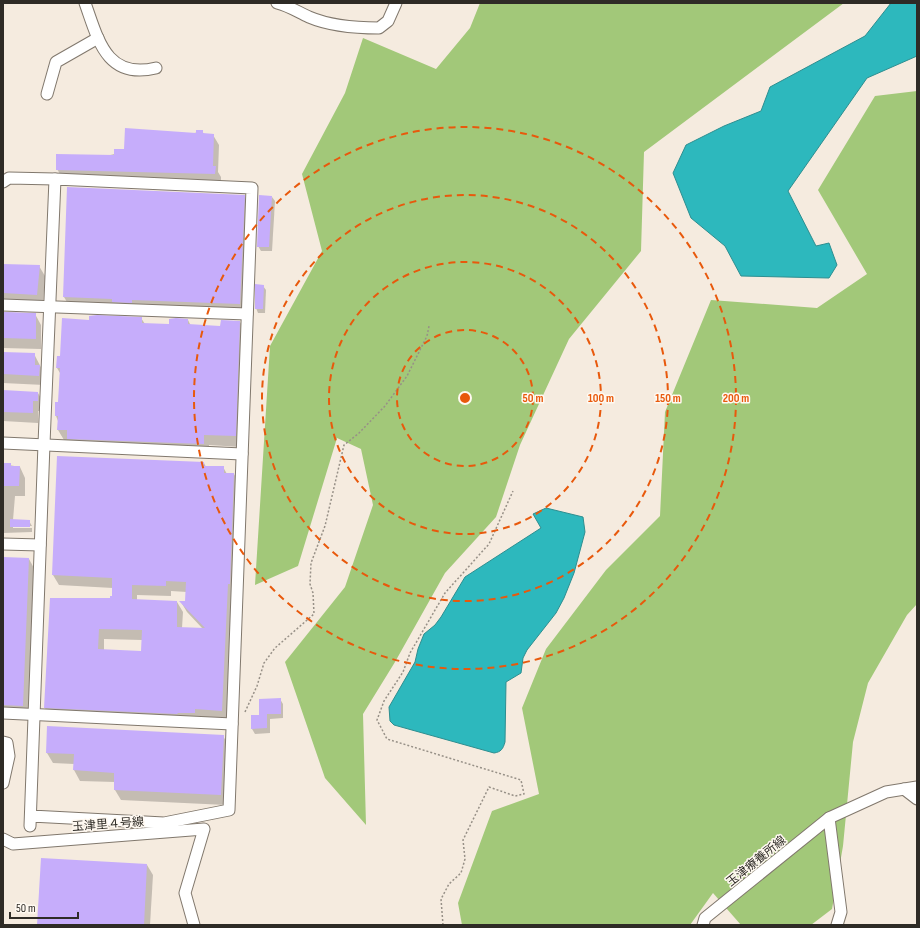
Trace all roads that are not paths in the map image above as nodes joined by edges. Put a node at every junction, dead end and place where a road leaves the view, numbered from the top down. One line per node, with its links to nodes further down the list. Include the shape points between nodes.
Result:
1 (85, 3): 4 (street)
2 (277, 3): 3 (street, via 310,18 352,28 379,28 388,21)
3 (396, 3)
4 (98, 38): 5 (street, via 106,54 117,64 132,70); 6 (street, via 56,62)
5 (156, 68)
6 (47, 94)
7 (55, 180): 8 (street, via 9,178); 10 (street); 11 (street, via 252,188)
8 (3, 182)
9 (3, 305): 10 (street)
10 (50, 308): 11 (street); 13 (street)
11 (247, 314): 14 (street)
12 (3, 443): 13 (street)
13 (44, 444): 14 (street); 16 (street)
14 (242, 454): 19 (street)
15 (3, 544): 16 (street)
16 (40, 545): 18 (street)
17 (3, 713): 18 (street)
18 (34, 715): 19 (street); 19 (street, via 30,821 164,823 229,810)
19 (232, 724)
20 (3, 742): 21 (street, via 7,743 9,756)
21 (3, 783)
22 (917, 787): 23 (street, 玉津療養所線)
23 (904, 789): 24 (street); 25 (street, 玉津療養所線, via 886,792)
24 (917, 799)
25 (829, 818): 28 (street, 玉津療養所線, via 705,918); 29 (street, via 841,912)
26 (8, 841): 27 (street, 玉津里４号線, via 204,829 185,893)
27 (194, 925)
28 (703, 925)
29 (837, 925)

